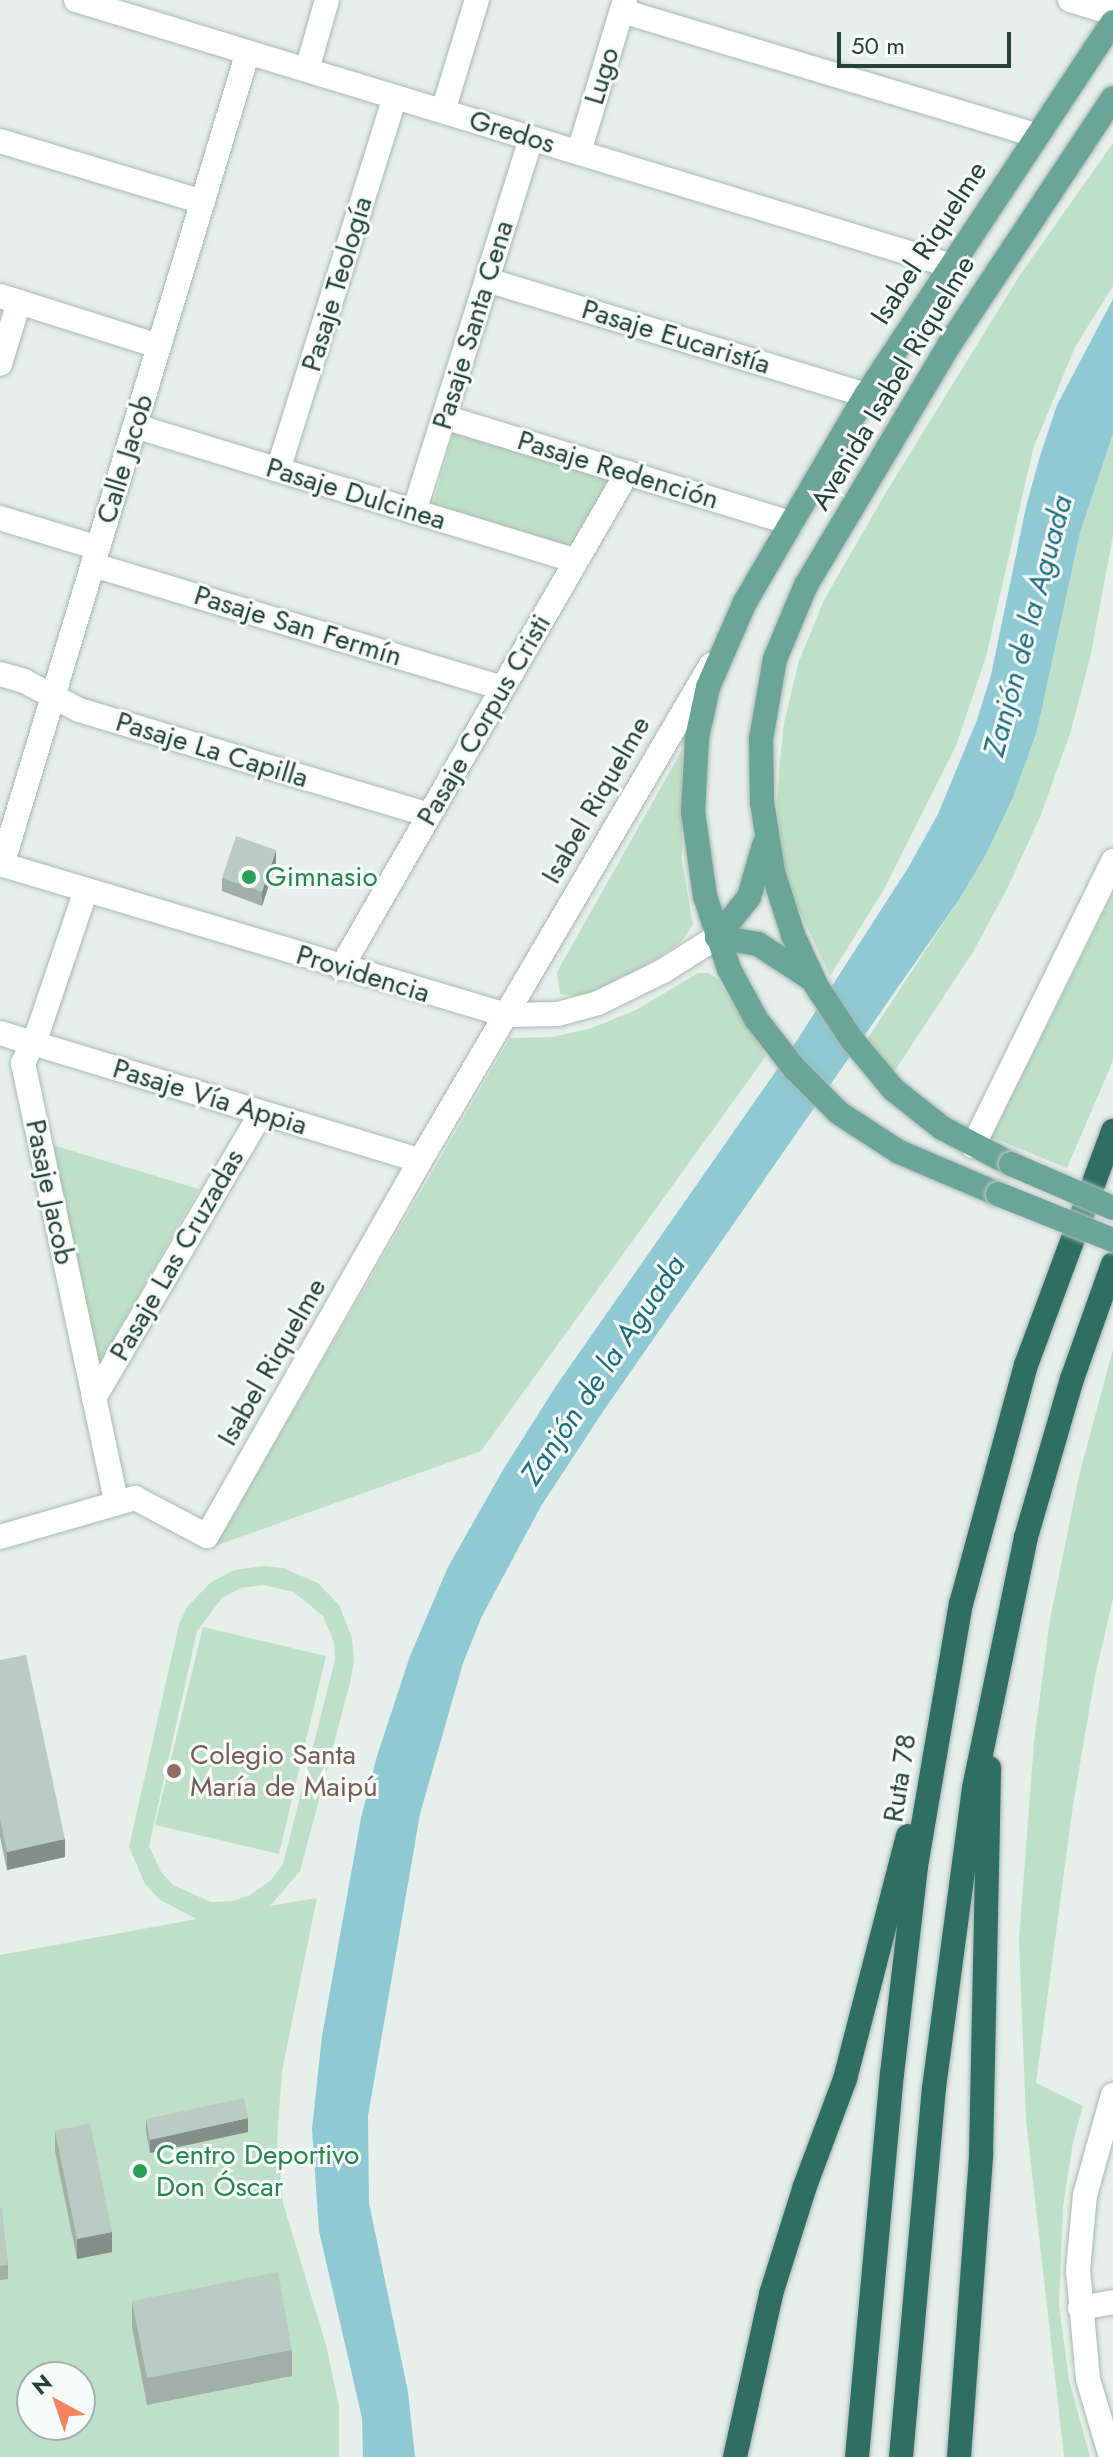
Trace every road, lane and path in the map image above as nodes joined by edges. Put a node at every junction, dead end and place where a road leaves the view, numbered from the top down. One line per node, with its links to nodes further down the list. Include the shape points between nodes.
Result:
1 (76, 0): 8 (street, Gredos)
2 (327, 0): 9 (street)
3 (477, 0): 12 (street)
4 (1070, 0): 6 (street)
5 (624, 5): 14 (street); 18 (street, Lugo)
6 (1113, 13)
7 (1113, 22): 14 (main road, Isabel Riquelme)
8 (248, 52): 9 (street, Gredos); 19 (street, Calle Jacob)
9 (307, 70): 10 (street, Gredos)
10 (395, 97): 12 (street, Gredos); 28 (street, Pasaje Teología)
11 (1113, 98): 17 (main road)
12 (443, 111): 15 (street, Gredos)
13 (1113, 112): 17 (street, Avenida Isabel Riquelme)
14 (1036, 135): 20 (main road, Isabel Riquelme)
15 (531, 138): 18 (street, Gredos); 21 (street, Pasaje Santa Cena)
16 (0, 141): 19 (street)
17 (1081, 145): 40 (main road, Avenida Isabel Riquelme, via 949,345 806,585 783,633 764,708 760,774)
18 (579, 152): 20 (street, Gredos)
19 (203, 202): 23 (street, Calle Jacob)
20 (949, 265): 25 (main road, Isabel Riquelme)
21 (487, 280): 25 (street, Pasaje Eucaristía); 26 (street, Pasaje Santa Cena)
22 (10, 299): 23 (street); 24 (street)
23 (159, 346): 27 (street, Calle Jacob)
24 (0, 364)
25 (866, 395): 32 (main road, Isabel Riquelme)
26 (444, 417): 29 (street, Pasaje Redención); 30 (street, Pasaje Santa Cena)
27 (135, 426): 28 (street, Pasaje Dulcinea); 33 (street, Calle Jacob)
28 (278, 470): 30 (street, Pasaje Dulcinea)
29 (627, 473): 32 (street, Pasaje Redención); 34 (street, Pasaje Corpus Cristi)
30 (414, 512): 34 (street, Pasaje Dulcinea)
31 (0, 518): 33 (street, Pasaje San Fermín)
32 (791, 523): 35 (main road, Isabel Riquelme)
33 (96, 556): 37 (street, Pasaje San Fermín); 38 (street, Calle Jacob)
34 (576, 561): 37 (street, Pasaje Corpus Cristi)
35 (727, 636): 44 (main road, via 708,687 694,785 697,854); 47 (street, Isabel Riquelme)
36 (0, 674): 38 (street, Pasaje La Capilla)
37 (502, 688): 39 (street, Pasaje Corpus Cristi)
38 (53, 697): 39 (street, Pasaje La Capilla, via 79,710); 42 (street, Calle Jacob)
39 (429, 815): 45 (street, Pasaje Corpus Cristi)
40 (766, 835): 44 (main road, via 749,897); 46 (main road, via 784,910)
41 (1113, 861): 52 (street)
42 (1, 865): 43 (street, Providencia)
43 (86, 890): 45 (street, Providencia); 49 (street, Pasaje Jacob)
44 (717, 937): 46 (main road, via 758,944); 47 (street, Providencia, via 598,1003 558,1014); 55 (main road, bridge, via 768,1037 839,1113 899,1152)
45 (341, 968): 47 (street, Providencia)
46 (816, 985): 52 (main road, via 876,1070 914,1108)
47 (506, 1015): 53 (street, Isabel Riquelme)
48 (0, 1033): 49 (street, Pasaje Vía Appia)
49 (31, 1042): 50 (street, Pasaje Vía Appia); 57 (street, Pasaje Jacob, via 24,1073)
50 (261, 1113): 53 (street, Pasaje Vía Appia); 57 (street, Pasaje Las Cruzadas)
51 (1113, 1131): 61 (highway, Ruta 78, via 1046,1305 1008,1425 961,1604)
52 (973, 1146): 54 (main road, bridge)
53 (420, 1161): 58 (street, Isabel Riquelme, via 207,1536 143,1500)
54 (1113, 1208)
55 (1113, 1240)
56 (1113, 1264): 60 (highway, via 1049,1454)
57 (94, 1398): 58 (street, Pasaje Jacob)
58 (116, 1502): 59 (street)
59 (0, 1537)
60 (989, 1706): 67 (highway, via 946,1980); 68 (highway, via 981,2155)
61 (931, 1764): 65 (highway, via 904,1847 845,2079 775,2281); 66 (highway, Ruta 78, via 892,2074)
62 (1113, 2095): 64 (street, via 1085,2195)
63 (1113, 2302): 64 (street)
64 (1080, 2308): 69 (street, via 1088,2379)
65 (735, 2457)
66 (857, 2457)
67 (901, 2457)
68 (959, 2457)
69 (1111, 2457)

